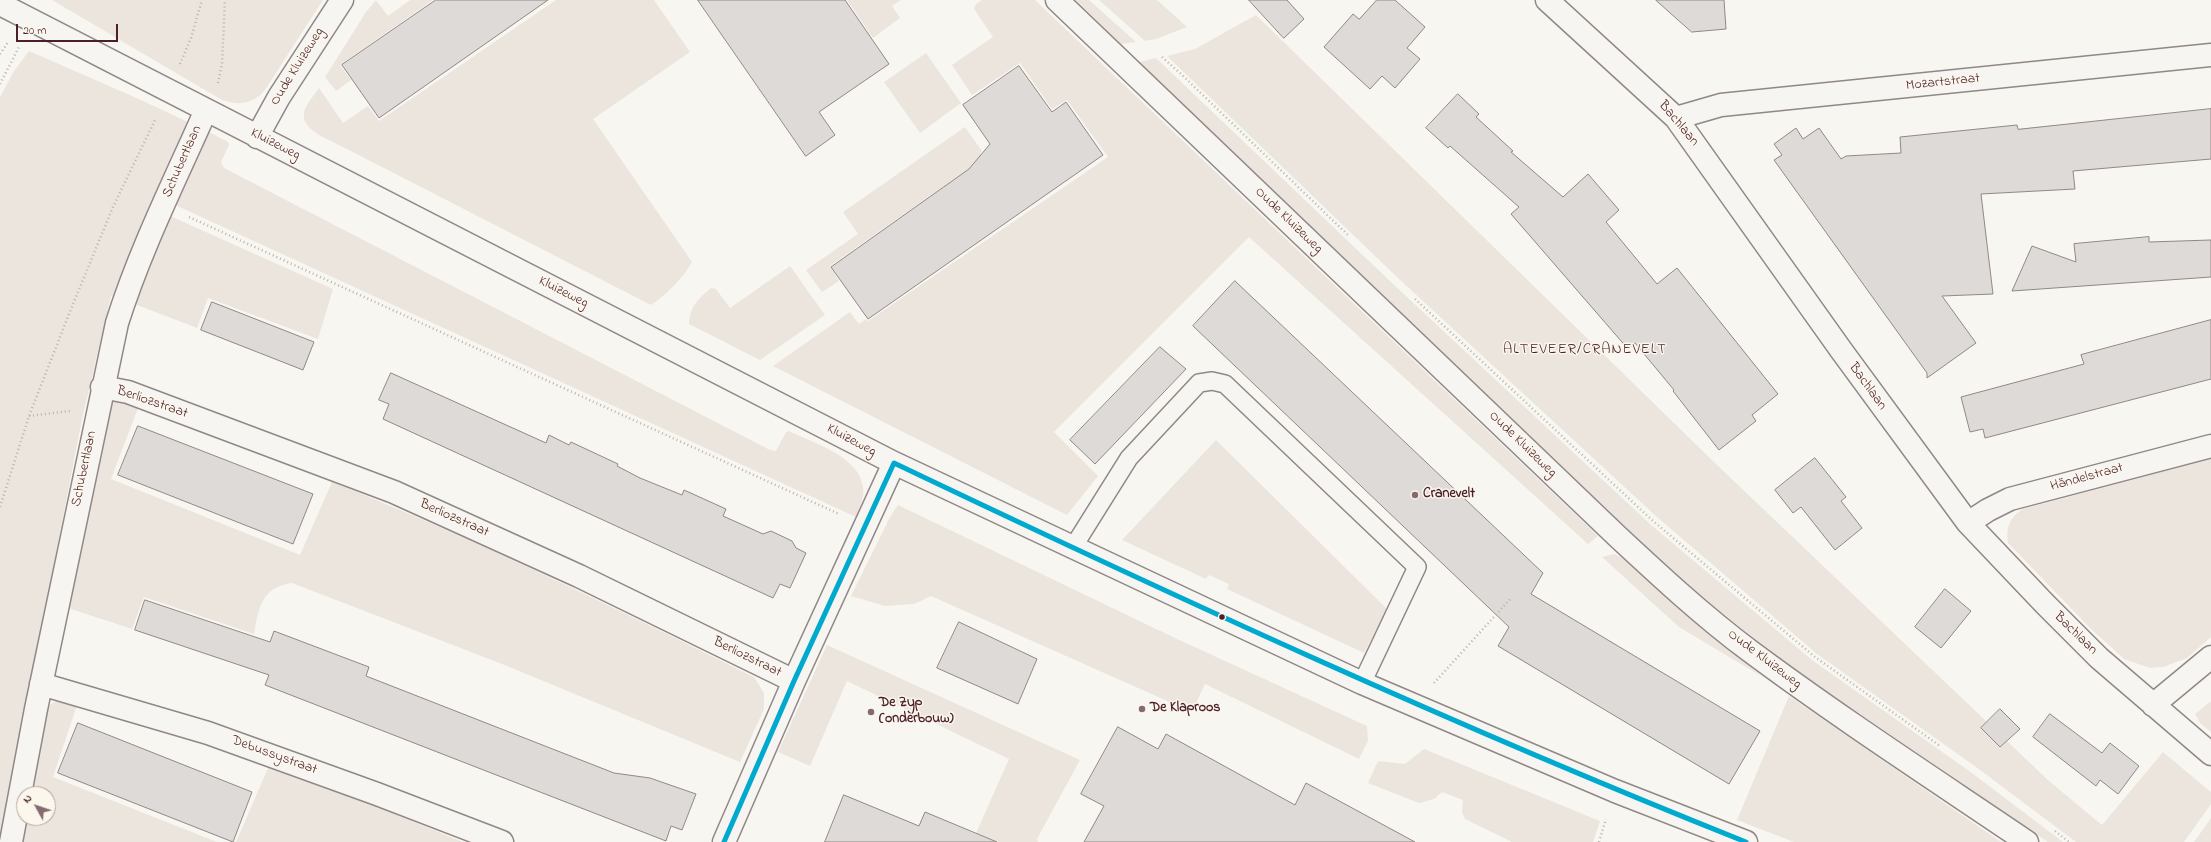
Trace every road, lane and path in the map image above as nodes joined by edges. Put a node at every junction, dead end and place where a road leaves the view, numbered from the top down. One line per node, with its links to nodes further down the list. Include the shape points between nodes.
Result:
1 (202, 0): 9 (path, via 191,38)
2 (224, 0): 10 (path, via 222,64 218,84)
3 (342, 0): 12 (street, Oude Kluizeweg, via 279,97)
4 (1057, 0): 39 (street, Oude Kluizeweg, via 1611,531 1695,606 1800,687 1910,765)
5 (1547, 0): 11 (street, Bachlaan)
6 (0, 4): 9 (street, Kluizeweg)
7 (1160, 56): 14 (path)
8 (2211, 56): 11 (street, Mozartstraat, via 1721,105)
9 (168, 90): 10 (street, Kluizeweg); 18 (path, via 113,207)
10 (206, 110): 12 (street, Kluizeweg); 13 (street, Schubertlaan)
11 (1676, 118): 22 (street, Bachlaan)
12 (258, 137): 20 (street, Kluizeweg)
13 (163, 206): 16 (street, Schubertlaan, via 124,299); 23 (path)
14 (1350, 237)
15 (1412, 297): 32 (path, via 1665,531 1815,657)
16 (102, 386): 17 (street, Schubertlaan); 27 (street, Berliozstraat, via 128,392 394,492 580,576)
17 (96, 414): 18 (path, via 63,410); 29 (street, Schubertlaan)
18 (29, 416): 21 (path)
19 (2211, 446): 22 (street, Händelstraat, via 2010,498)
20 (894, 463): 23 (street); 24 (street, Kluizeweg)
21 (0, 507)
22 (1968, 523): 30 (street, Bachlaan, via 2099,658)
23 (865, 526): 27 (street)
24 (1072, 549): 28 (street, Kluizeweg); 28 (lane, via 1129,458 1140,446 1199,383 1212,381 1225,384 1416,567)
25 (1512, 598): 31 (path)
26 (2211, 657): 30 (street)
27 (794, 681): 37 (street)
28 (1362, 682): 31 (street, Kluizeweg)
29 (41, 684): 35 (street, Schubertlaan); 36 (street, Debussystraat, via 208,733)
30 (2153, 704): 33 (street, Bachlaan)
31 (1415, 705): 38 (street, Kluizeweg, via 1614,791)
32 (1943, 748)
33 (2211, 754)
34 (2050, 828): 40 (path)
35 (11, 842)
36 (502, 842)
37 (724, 842)
38 (1746, 842)
39 (2027, 842)
40 (2069, 842)

